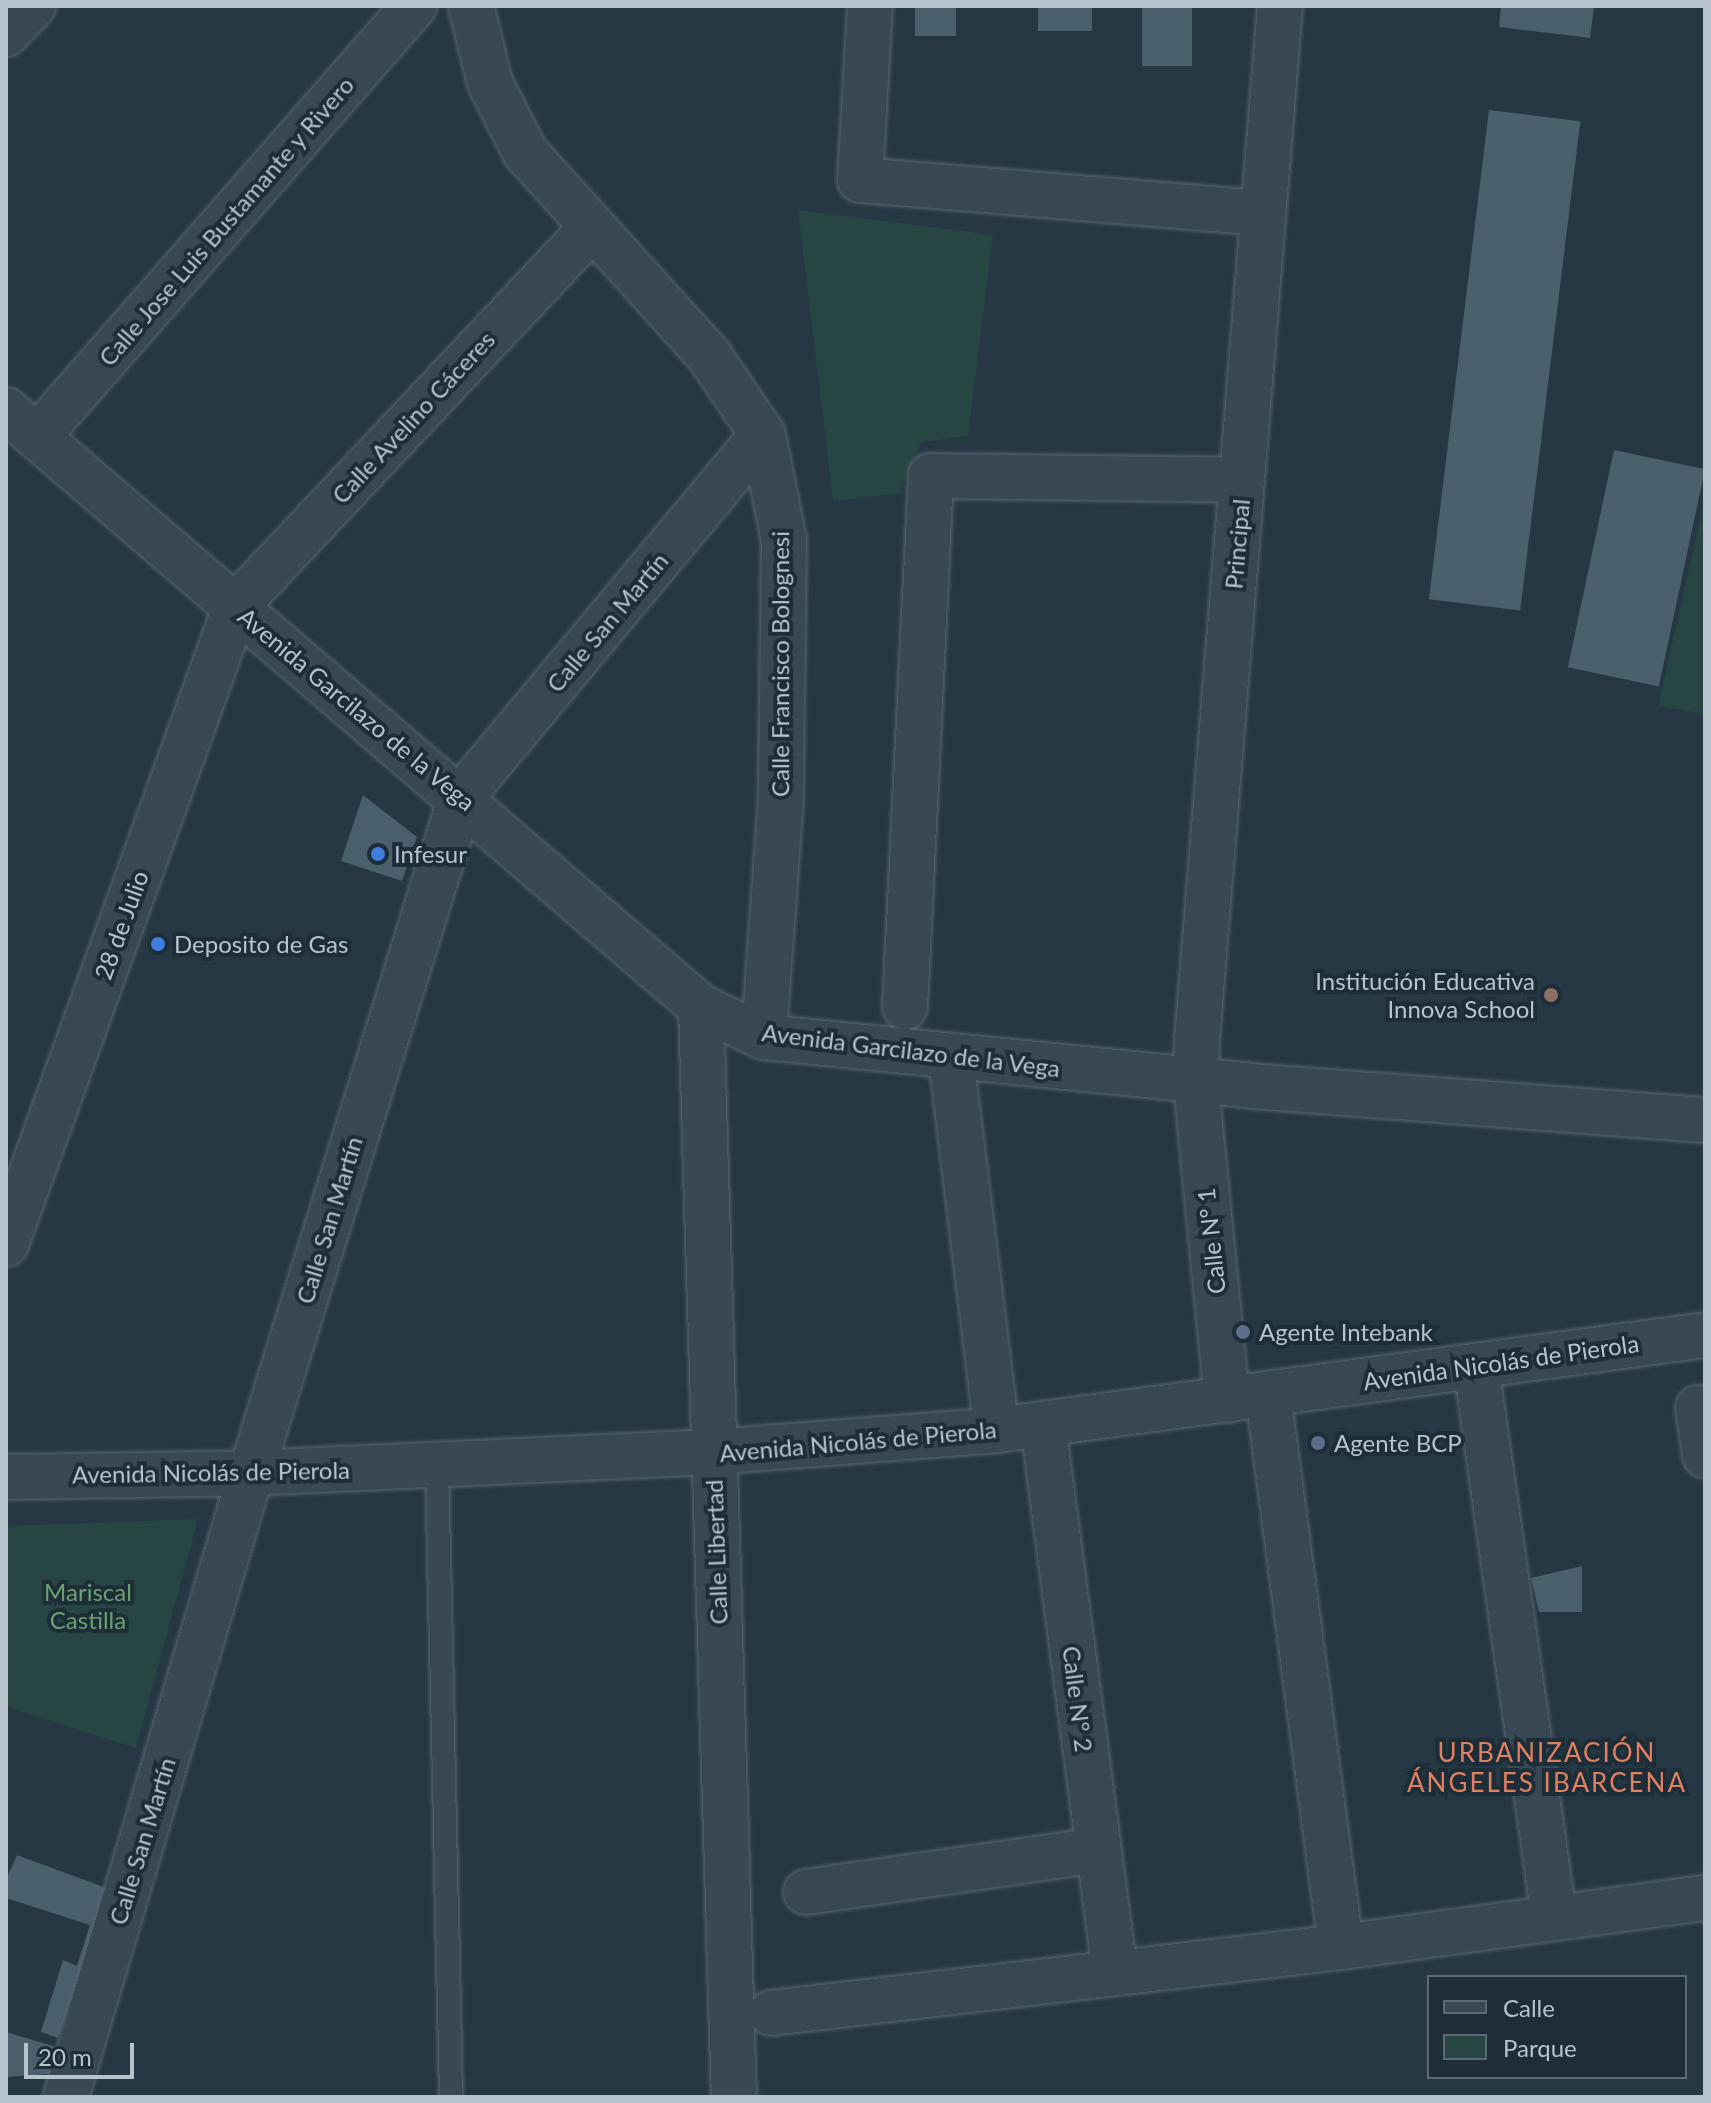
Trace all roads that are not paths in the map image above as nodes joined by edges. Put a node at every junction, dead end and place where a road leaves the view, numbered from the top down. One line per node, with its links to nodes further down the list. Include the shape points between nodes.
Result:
1 (33, 6): 6 (street)
2 (414, 6): 9 (street, Calle Jose Luis Bustamante y Rivero)
3 (471, 6): 8 (street, Calle Francisco Bolognesi, via 490,83 525,152)
4 (870, 6): 7 (street, via 860,180)
5 (1280, 6): 7 (street, Principal)
6 (6, 34)
7 (1263, 213): 11 (street, Principal)
8 (591, 229): 10 (street, Calle Francisco Bolognesi, via 710,357); 12 (street, Calle Avelino Cáceres)
9 (22, 424): 12 (street, Avenida Garcilazo de la Vega)
10 (763, 435): 13 (street, Calle San Martín); 16 (street, Calle Francisco Bolognesi, via 784,541 781,797)
11 (1242, 480): 15 (street, via 931,476); 18 (street, Principal)
12 (236, 606): 13 (street, Avenida Garcilazo de la Vega); 20 (street, 28 de Julio)
13 (461, 797): 14 (street, Avenida Garcilazo de la Vega); 30 (street, Calle San Martín)
14 (701, 1007): 16 (street, Avenida Garcilazo de la Vega); 27 (street, Calle Libertad)
15 (905, 1007)
16 (764, 1037): 17 (street, Avenida Garcilazo de la Vega)
17 (951, 1058): 18 (street, Avenida Garcilazo de la Vega); 26 (street)
18 (1196, 1081): 19 (street, Avenida Garcilazo de la Vega); 23 (street, Calle N° 1)
19 (1705, 1120)
20 (6, 1244)
21 (1705, 1335): 22 (street, Avenida Nicolás de Pierola)
22 (1476, 1366): 23 (street, Avenida Nicolás de Pierola); 35 (street)
23 (1248, 1397): 25 (street, Avenida Nicolás de Pierola); 36 (street, Calle N° 1)
24 (1705, 1408): 28 (street, via 1698,1408)
25 (1043, 1425): 26 (street, Avenida Nicolás de Pierola); 32 (street, Calle N° 2)
26 (997, 1430): 27 (street, Avenida Nicolás de Pierola)
27 (713, 1452): 29 (street, Avenida Nicolás de Pierola); 41 (street, Calle Libertad)
28 (1705, 1455)
29 (437, 1465): 30 (street, Avenida Nicolás de Pierola); 40 (lane)
30 (251, 1473): 31 (street, Avenida Nicolás de Pierola); 39 (street, Calle San Martín)
31 (6, 1477)
32 (1097, 1850): 33 (street); 37 (street, Calle N° 2)
33 (806, 1892)
34 (1705, 1898): 35 (street)
35 (1554, 1917): 36 (street)
36 (1341, 1947): 37 (street)
37 (1115, 1973): 38 (street)
38 (771, 2013)
39 (66, 2097)
40 (451, 2097)
41 (734, 2097)

